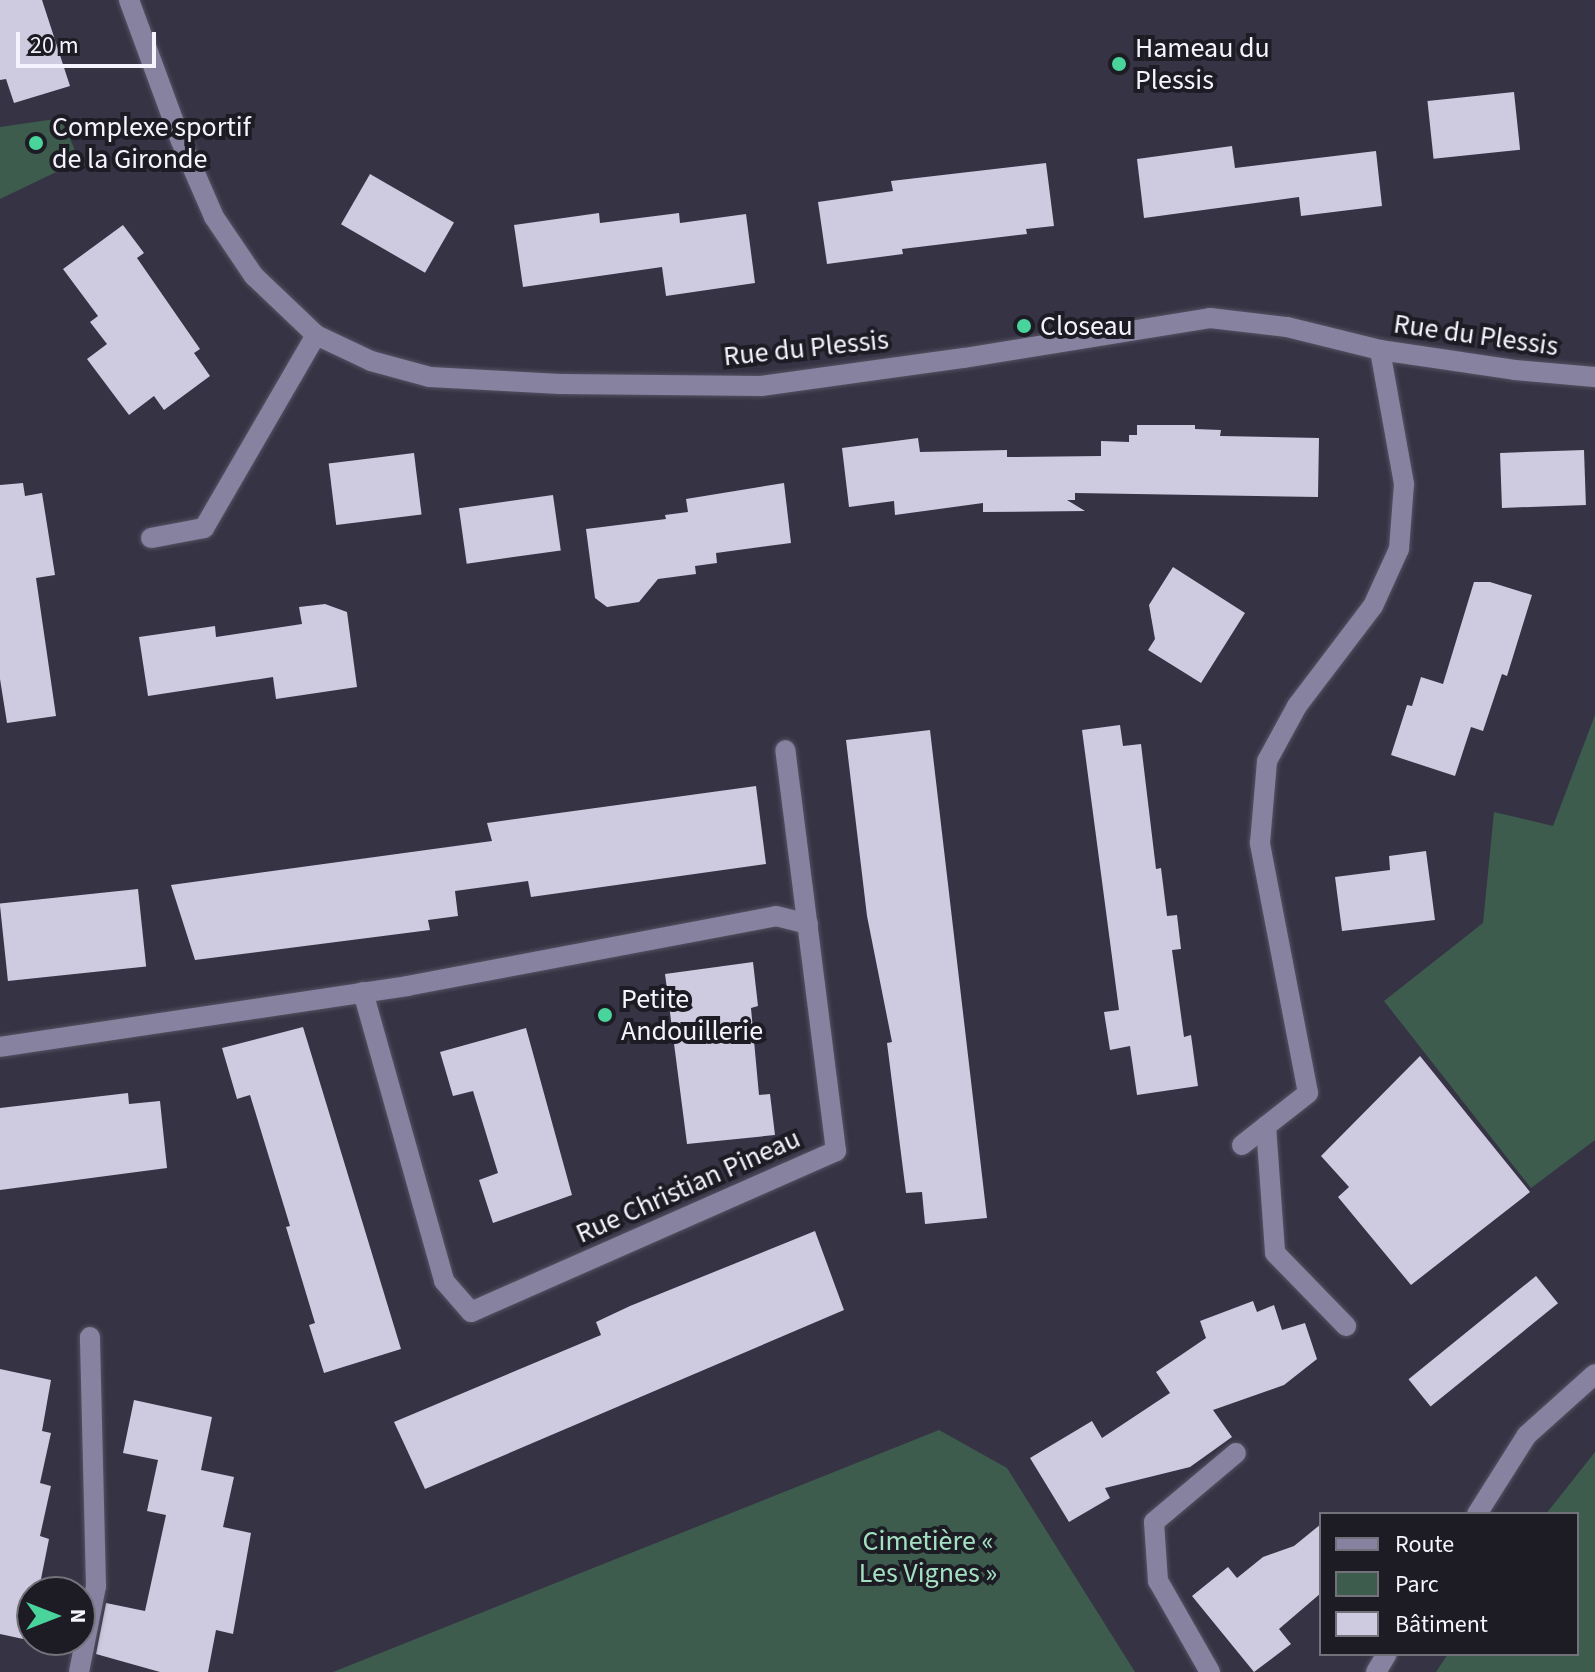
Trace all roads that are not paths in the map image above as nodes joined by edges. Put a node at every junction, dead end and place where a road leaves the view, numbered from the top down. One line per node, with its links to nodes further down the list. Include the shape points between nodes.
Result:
1 (129, 0): 2 (street, Rue du Plessis, via 214,217 254,276)
2 (316, 335): 3 (street, Rue du Plessis, via 371,361 430,377 560,384 761,386 1210,318 1287,327); 5 (street, via 204,528)
3 (1380, 350): 4 (street, Rue du Plessis); 10 (street, via 1404,484 1399,549 1373,606 1297,706 1267,761 1260,843 1308,1093)
4 (1595, 377)
5 (151, 538)
6 (785, 750): 7 (street)
7 (808, 924): 8 (street, via 776,916); 8 (street, Rue Christian Pineau, via 836,1151 471,1312 444,1281)
8 (363, 992): 9 (street)
9 (0, 1047)
10 (1266, 1126): 11 (street); 12 (street, via 1275,1253)
11 (1242, 1145)
12 (1346, 1326)
13 (90, 1337): 17 (street, via 96,1586)
14 (1595, 1374): 16 (street, via 1527,1435)
15 (1236, 1453): 18 (street, via 1154,1522 1158,1581)
16 (1478, 1512)
17 (79, 1672)
18 (1210, 1672)

